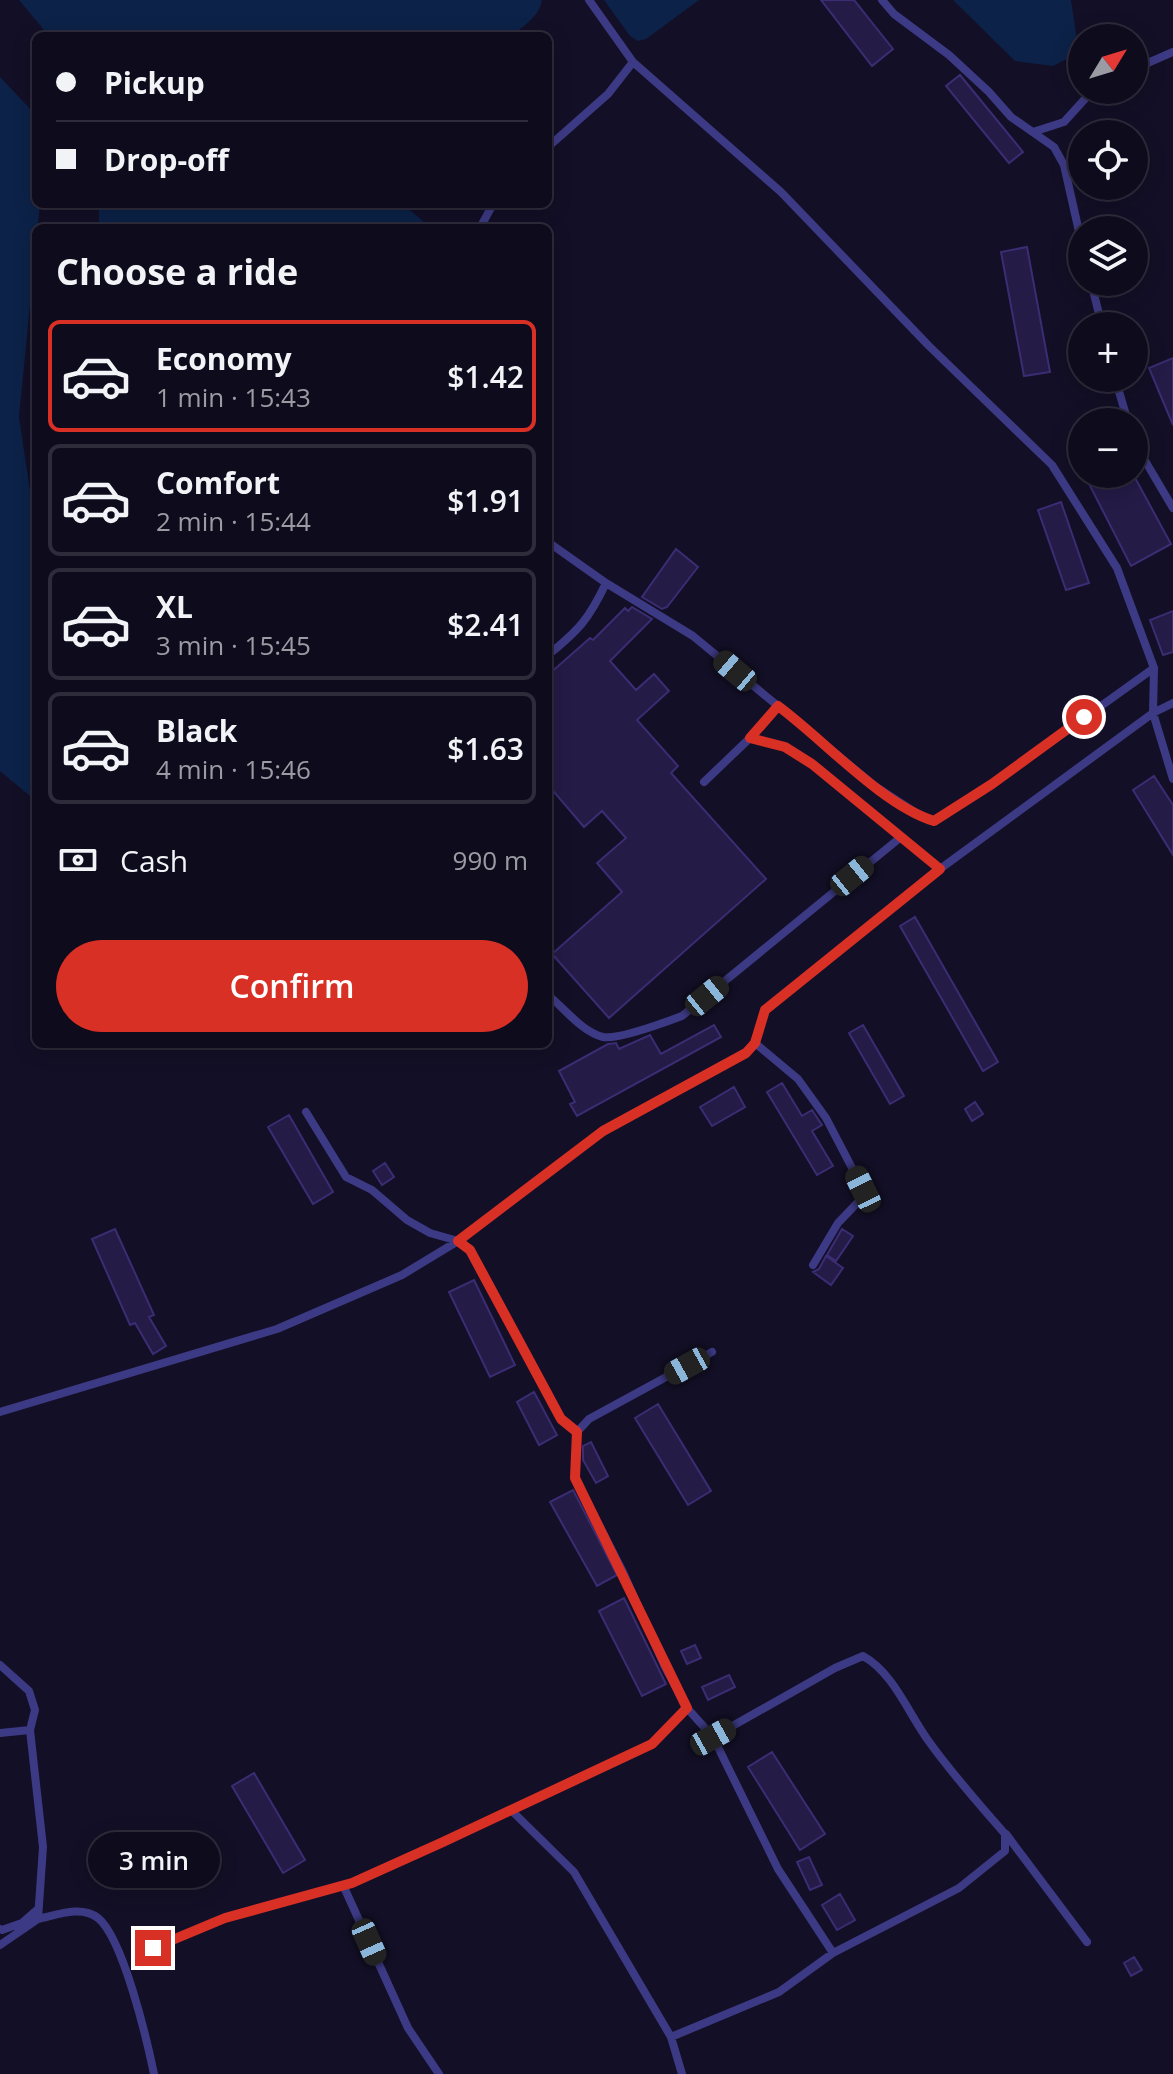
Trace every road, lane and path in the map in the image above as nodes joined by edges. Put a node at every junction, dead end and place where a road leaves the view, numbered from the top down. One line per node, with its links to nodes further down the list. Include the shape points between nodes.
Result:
1 (589, 0): 4 (lane)
2 (882, 0): 7 (lane)
3 (1173, 52): 5 (lane)
4 (633, 62): 8 (lane, via 608,94); 15 (lane, via 781,192 1052,465 1117,568)
5 (1148, 63)
6 (1080, 104): 7 (lane, via 1064,122)
7 (1033, 132): 9 (lane, via 1060,155)
8 (552, 143)
9 (1075, 216)
10 (1148, 466): 11 (lane)
11 (1173, 508)
12 (552, 545): 13 (lane)
13 (606, 583): 14 (lane, via 579,630); 17 (lane, via 693,636)
14 (552, 652)
15 (1154, 668): 17 (lane, via 934,821 875,786); 18 (lane)
16 (1173, 703): 18 (lane)
17 (778, 706): 19 (lane)
18 (1153, 713): 20 (lane); 23 (lane)
19 (750, 738): 21 (lane); 22 (lane, via 785,747 812,764)
20 (1173, 779)
21 (704, 782)
22 (901, 837): 23 (lane); 24 (lane, via 682,1016 605,1038)
23 (940, 869): 25 (lane, via 765,1010)
24 (552, 998)
25 (755, 1043): 27 (lane, via 746,1053 603,1131); 28 (lane, via 798,1079 826,1118 863,1189)
26 (306, 1112): 27 (lane, via 346,1177 430,1233)
27 (458, 1241): 30 (lane, via 402,1275 277,1329); 31 (lane, via 470,1250 561,1419)
28 (813, 1265)
29 (712, 1352): 31 (lane, via 589,1419)
30 (0, 1412)
31 (577, 1432): 33 (lane, via 575,1478)
32 (0, 1665): 34 (lane, via 29,1691 35,1710)
33 (687, 1708): 36 (lane); 37 (lane, via 652,1744)
34 (30, 1730): 35 (lane); 40 (lane, via 43,1847)
35 (0, 1733)
36 (713, 1737): 38 (lane, via 863,1656 878,1664 928,1741); 45 (lane, via 778,1869)
37 (511, 1810): 39 (lane); 46 (lane, via 574,1872)
38 (1005, 1834): 42 (lane); 45 (lane, via 1005,1851 959,1888)
39 (343, 1885): 44 (lane, via 225,1918); 48 (lane, via 408,2028)
40 (38, 1914): 41 (lane); 43 (lane); 47 (lane, via 76,1910 97,1917 113,1936)
41 (0, 1929)
42 (1087, 1942)
43 (0, 1945)
44 (153, 1948)
45 (833, 1953): 46 (lane, via 779,1992)
46 (671, 2037): 49 (lane)
47 (154, 2074)
48 (439, 2074)
49 (682, 2074)

